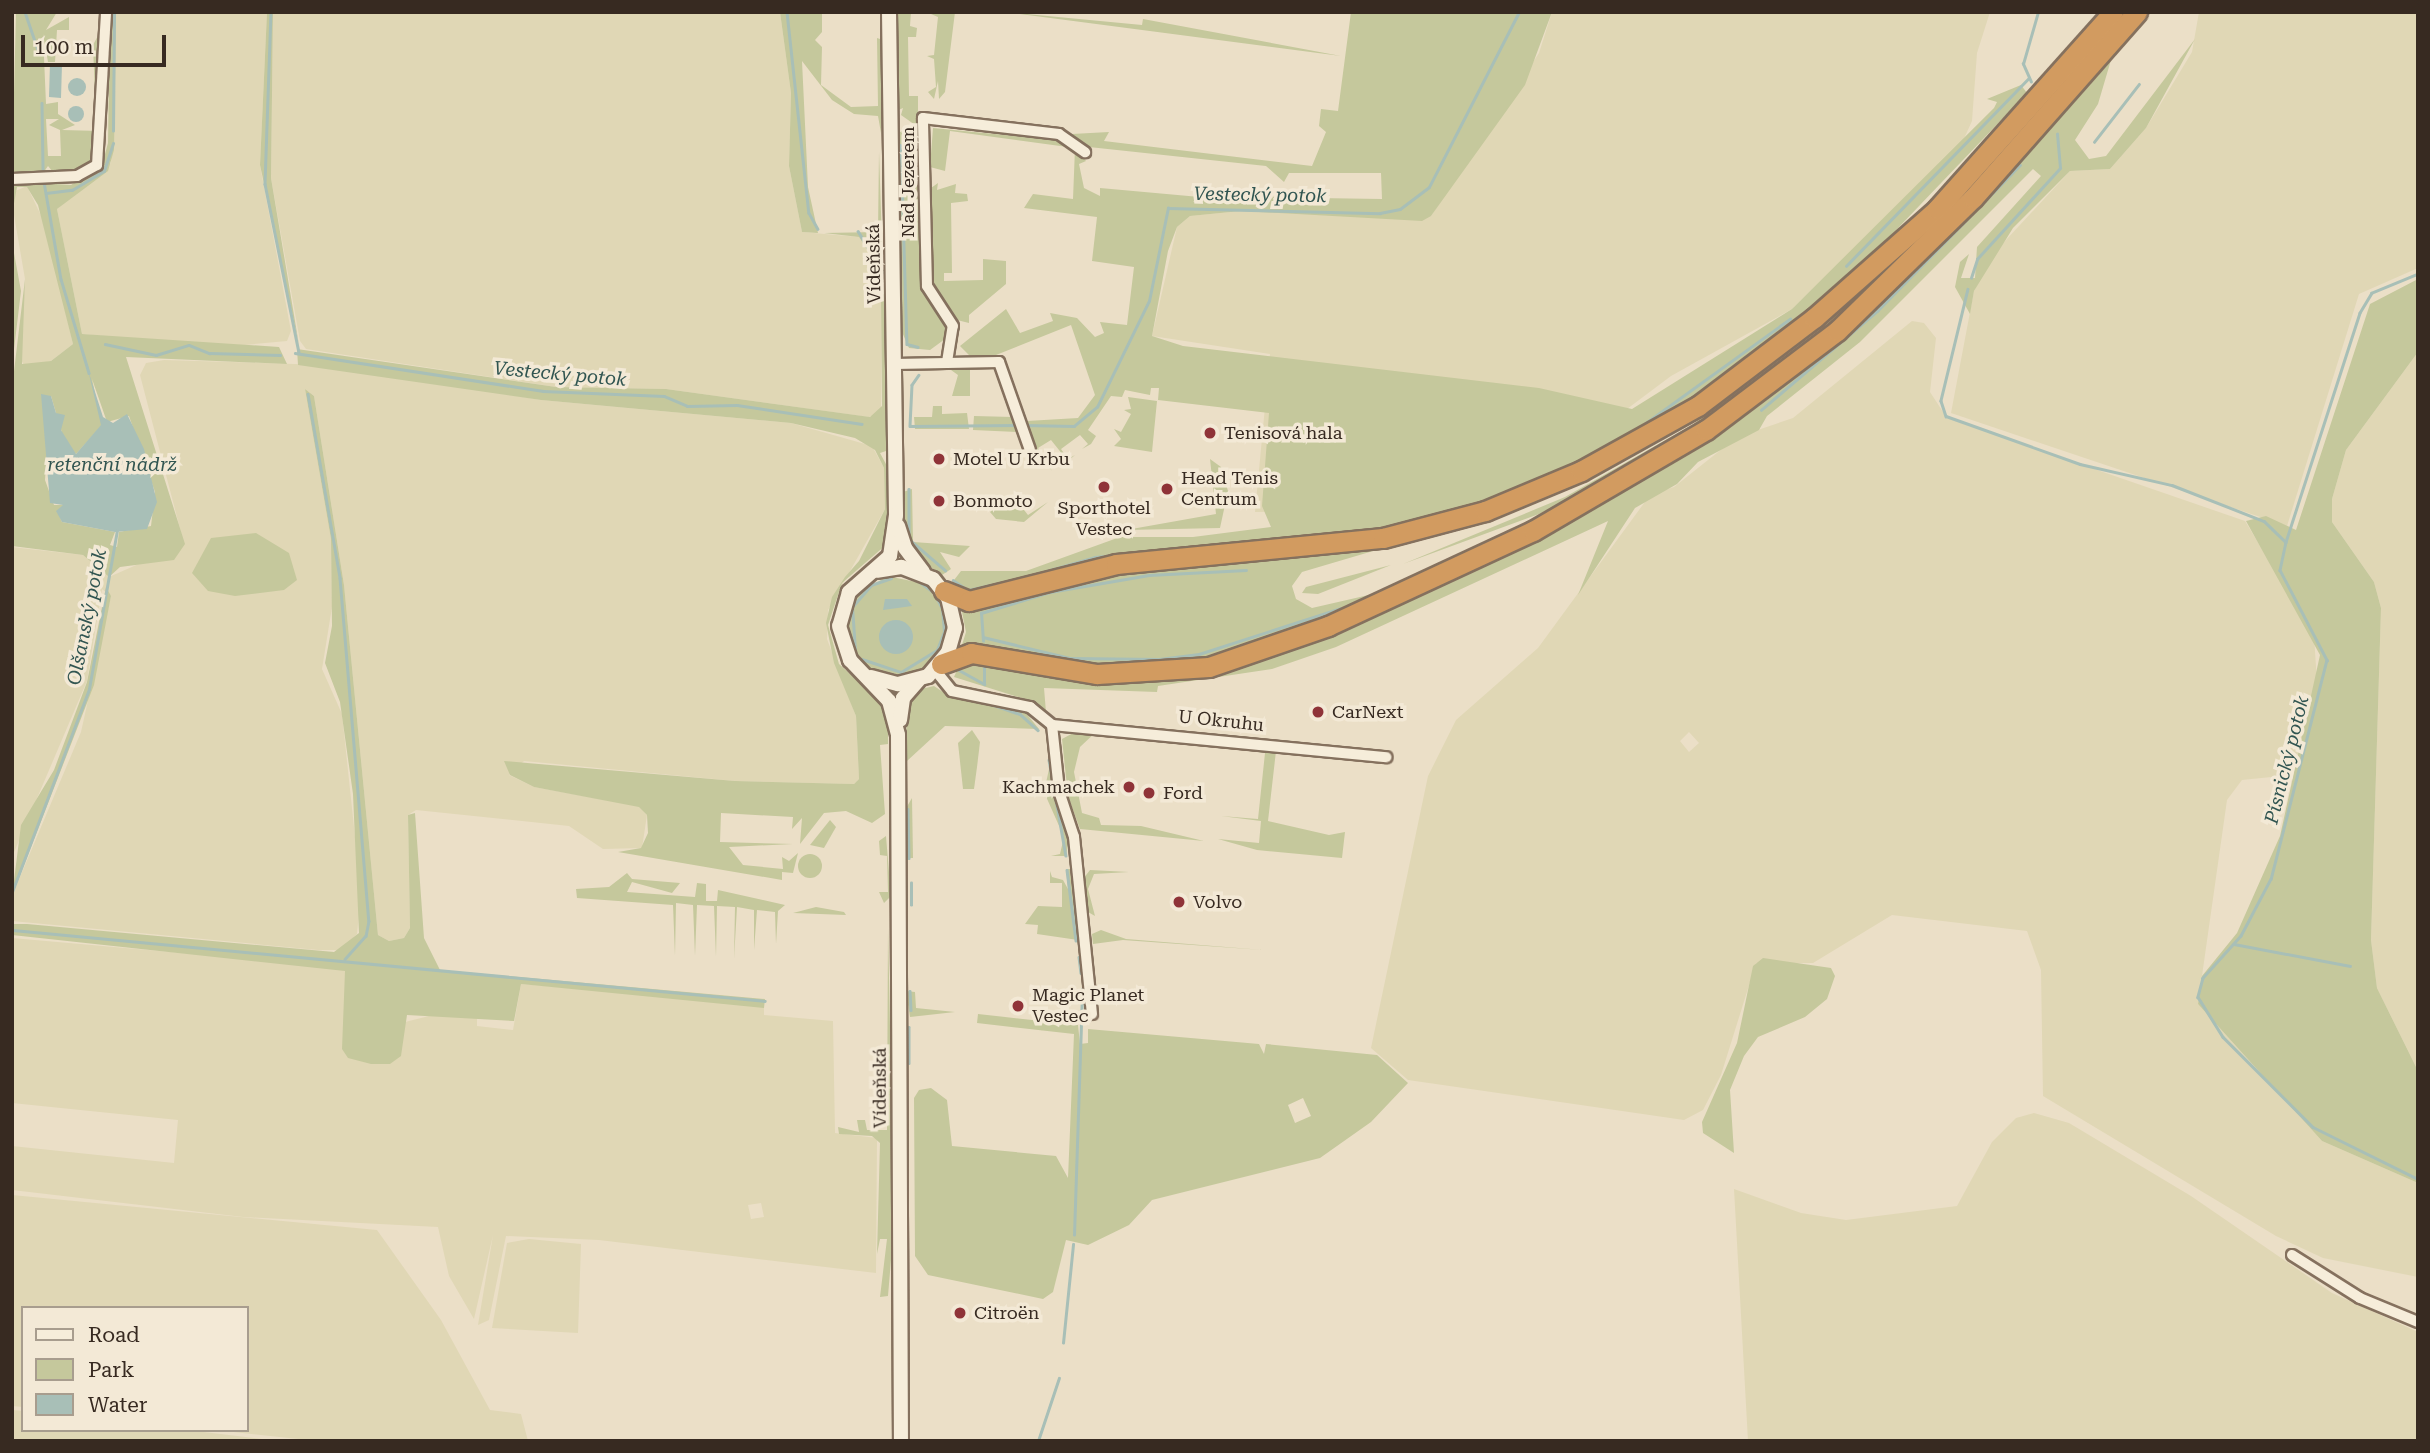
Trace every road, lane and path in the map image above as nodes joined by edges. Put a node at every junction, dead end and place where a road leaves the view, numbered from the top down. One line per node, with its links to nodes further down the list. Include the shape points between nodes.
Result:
1 (106, 12): 6 (street, via 97,165 77,176)
2 (889, 12): 8 (main road, Vídeňská)
3 (2113, 12): 13 (highway, via 1954,191 1830,304 1704,402 1581,471 1485,511 1375,540 1116,564 969,601)
4 (2137, 12): 14 (highway, via 1973,198 1837,331 1696,437 1533,531 1328,626 1209,667 1097,674 971,653)
5 (1085, 152): 7 (street, Nad Jezerem, via 1059,134 923,118 928,286 953,326)
6 (12, 179)
7 (947, 362): 8 (street); 9 (street, via 999,362)
8 (895, 364): 10 (main road, Vídeňská)
9 (1030, 450)
10 (896, 515): 11 (main road, Vídeňská, via 892,552); 12 (main road, Vídeňská, via 905,548)
11 (873, 573): 12 (main road, via 901,566); 15 (main road, Vídeňská, via 849,592 839,621 844,649)
12 (927, 575): 13 (main road, Vídeňská)
13 (944, 591): 14 (main road, via 955,628)
14 (938, 667): 16 (main road, Vídeňská); 17 (street, U Okruhu, via 952,691 1025,705)
15 (866, 675): 16 (main road, Vídeňská, via 891,684); 18 (main road, Vídeňská, via 889,701)
16 (921, 679): 18 (main road, Vídeňská, via 903,698)
17 (1052, 724): 19 (street, U Okruhu); 20 (street, via 1059,791 1074,837)
18 (898, 736): 23 (main road, Vídeňská)
19 (1385, 757)
20 (1092, 1014)
21 (2292, 1255): 22 (street, via 2360,1298)
22 (2418, 1322)
23 (901, 1441)

